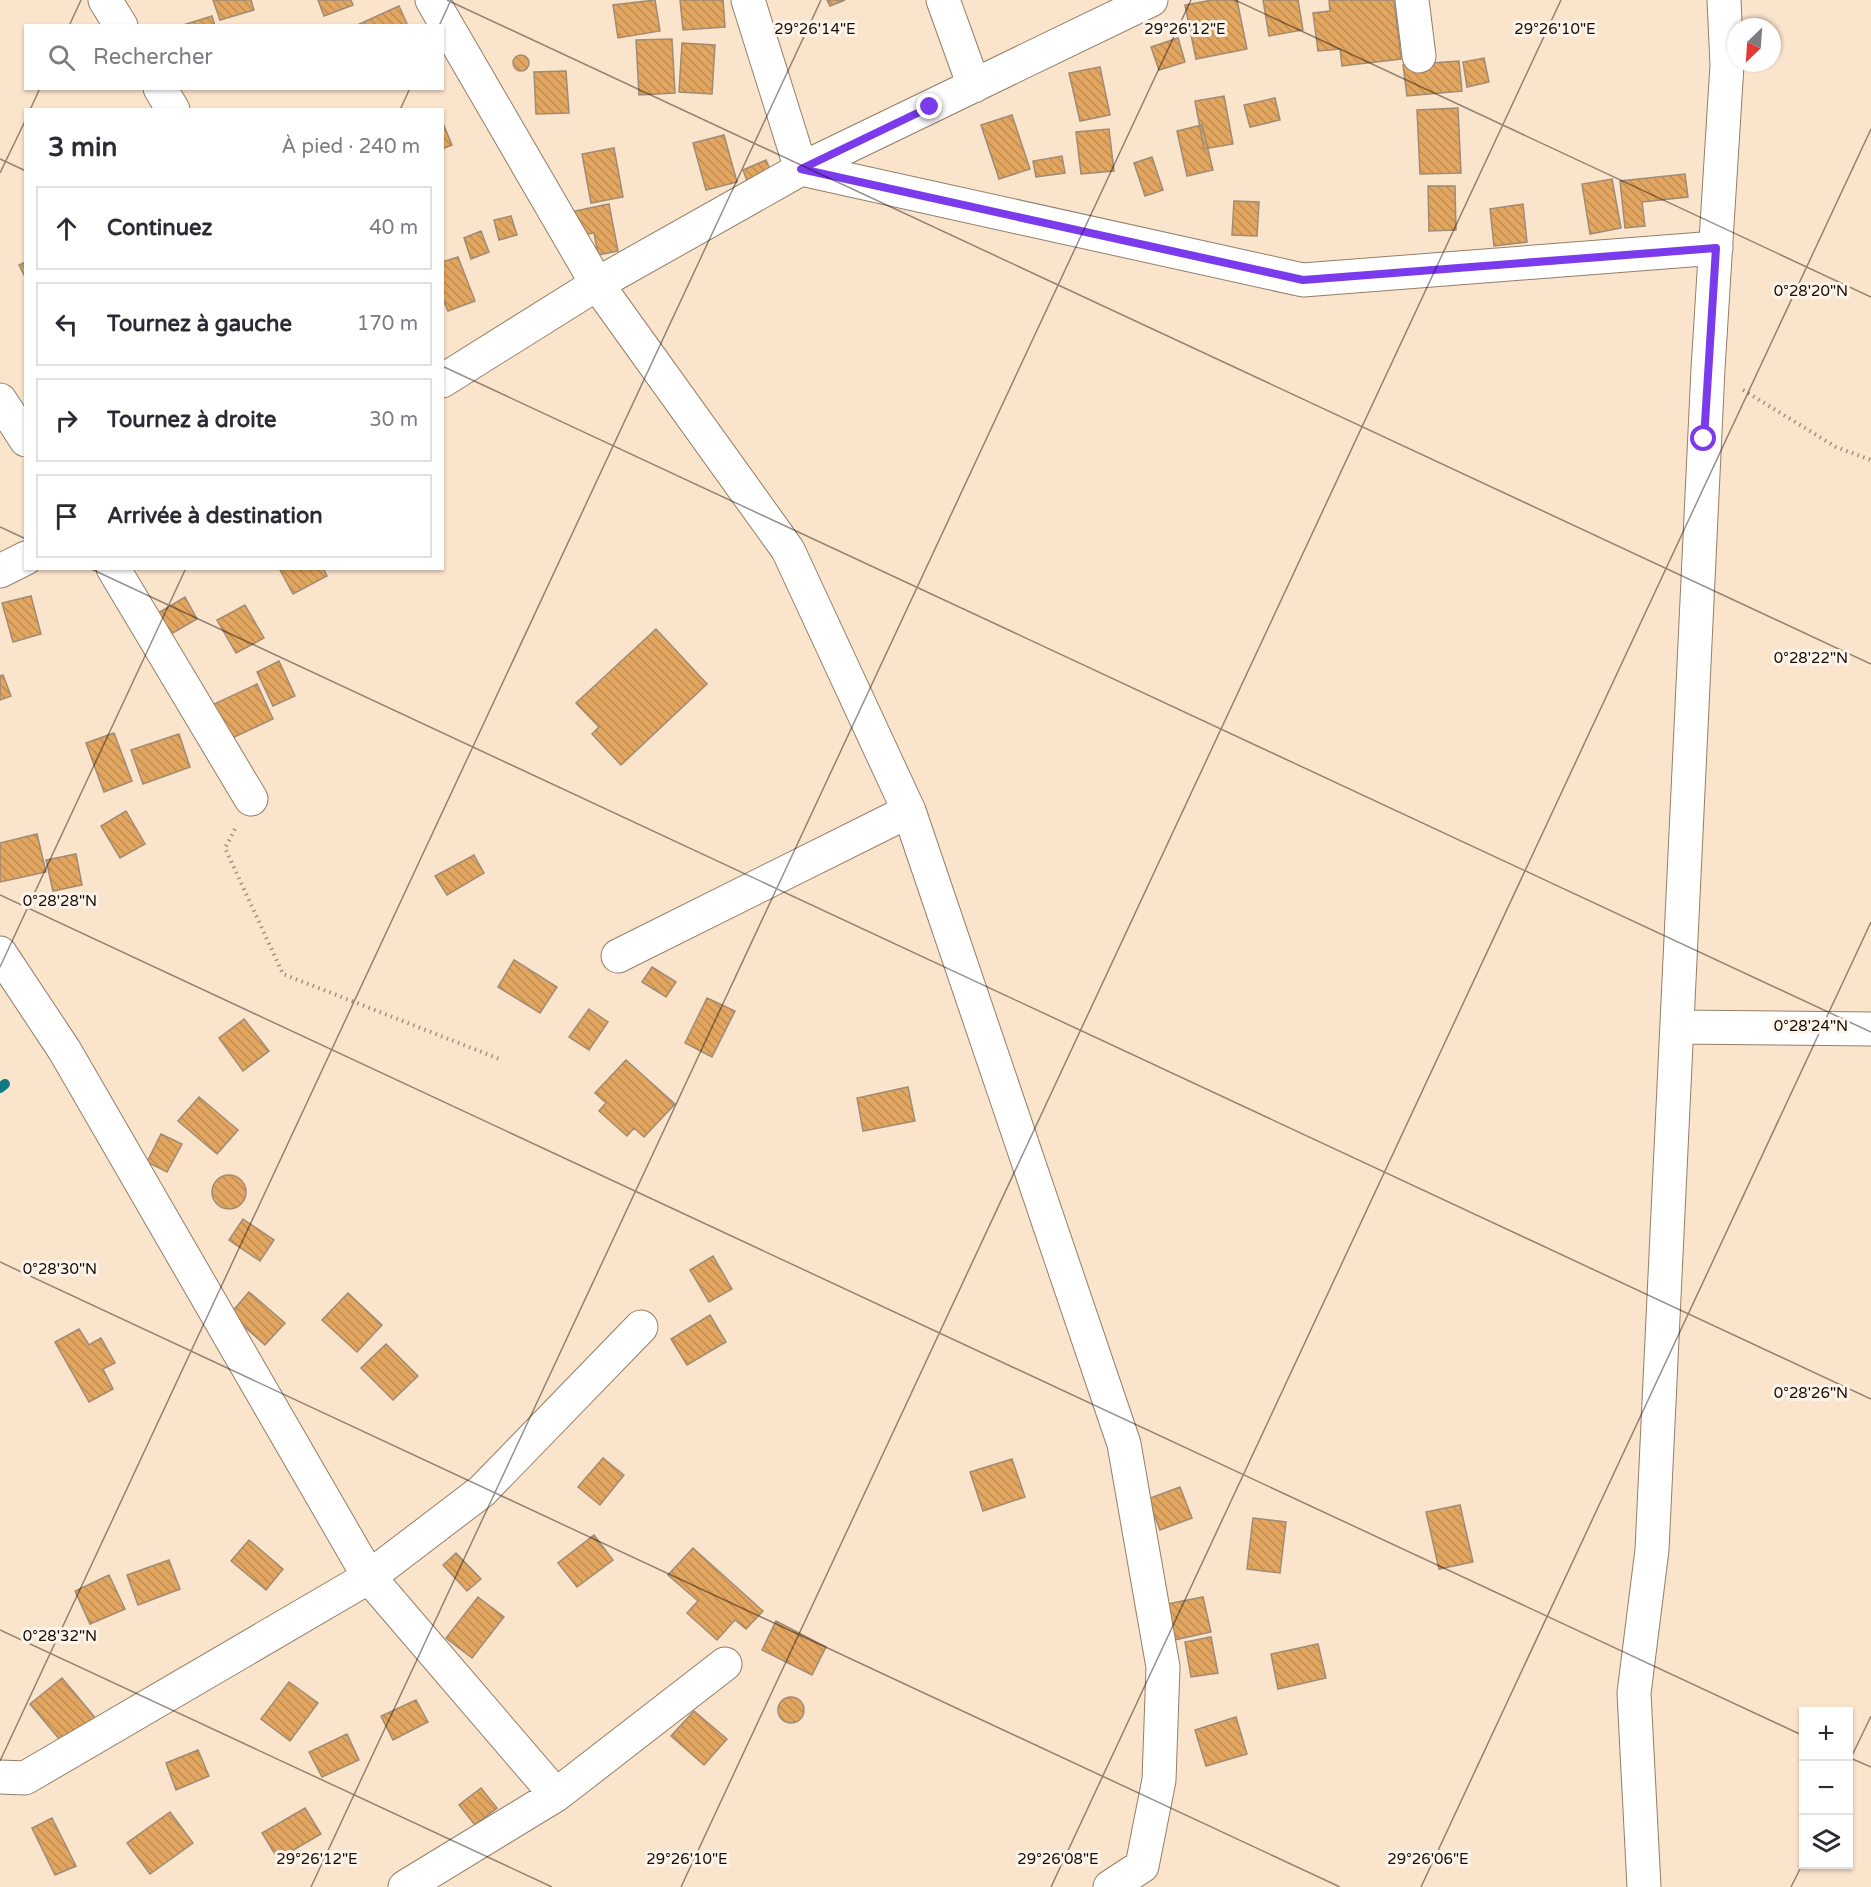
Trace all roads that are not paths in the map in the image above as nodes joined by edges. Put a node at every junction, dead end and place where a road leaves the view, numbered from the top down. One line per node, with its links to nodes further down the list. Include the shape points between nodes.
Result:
1 (105, 0): 8 (street)
2 (432, 0): 15 (street)
3 (747, 0): 13 (street)
4 (943, 0): 10 (street)
5 (1151, 0): 10 (street)
6 (1412, 0): 9 (street)
7 (1724, 0): 14 (street, via 1727,65)
8 (120, 24)
9 (1419, 56)
10 (974, 86): 13 (street)
11 (161, 90): 12 (street)
12 (172, 108)
13 (801, 169): 14 (street, via 1303,280); 15 (street)
14 (1716, 248): 26 (street)
15 (597, 284): 16 (street); 23 (street, via 788,550)
16 (444, 380)
17 (0, 400): 18 (street)
18 (24, 437)
19 (24, 559): 20 (street)
20 (0, 571)
21 (125, 572): 22 (street)
22 (251, 799)
23 (909, 811): 25 (street); 34 (street, via 1124,1444 1163,1667 1159,1780 1142,1866)
24 (0, 953): 29 (street, via 65,1051)
25 (618, 956)
26 (1677, 1027): 27 (street); 35 (street, via 1652,1550 1634,1693)
27 (1871, 1029)
28 (641, 1327): 29 (street, via 482,1491)
29 (369, 1577): 31 (street, via 25,1778); 32 (street)
30 (725, 1664): 32 (street)
31 (0, 1777)
32 (556, 1795): 33 (street)
33 (405, 1887)
34 (1110, 1887)
35 (1644, 1887)

